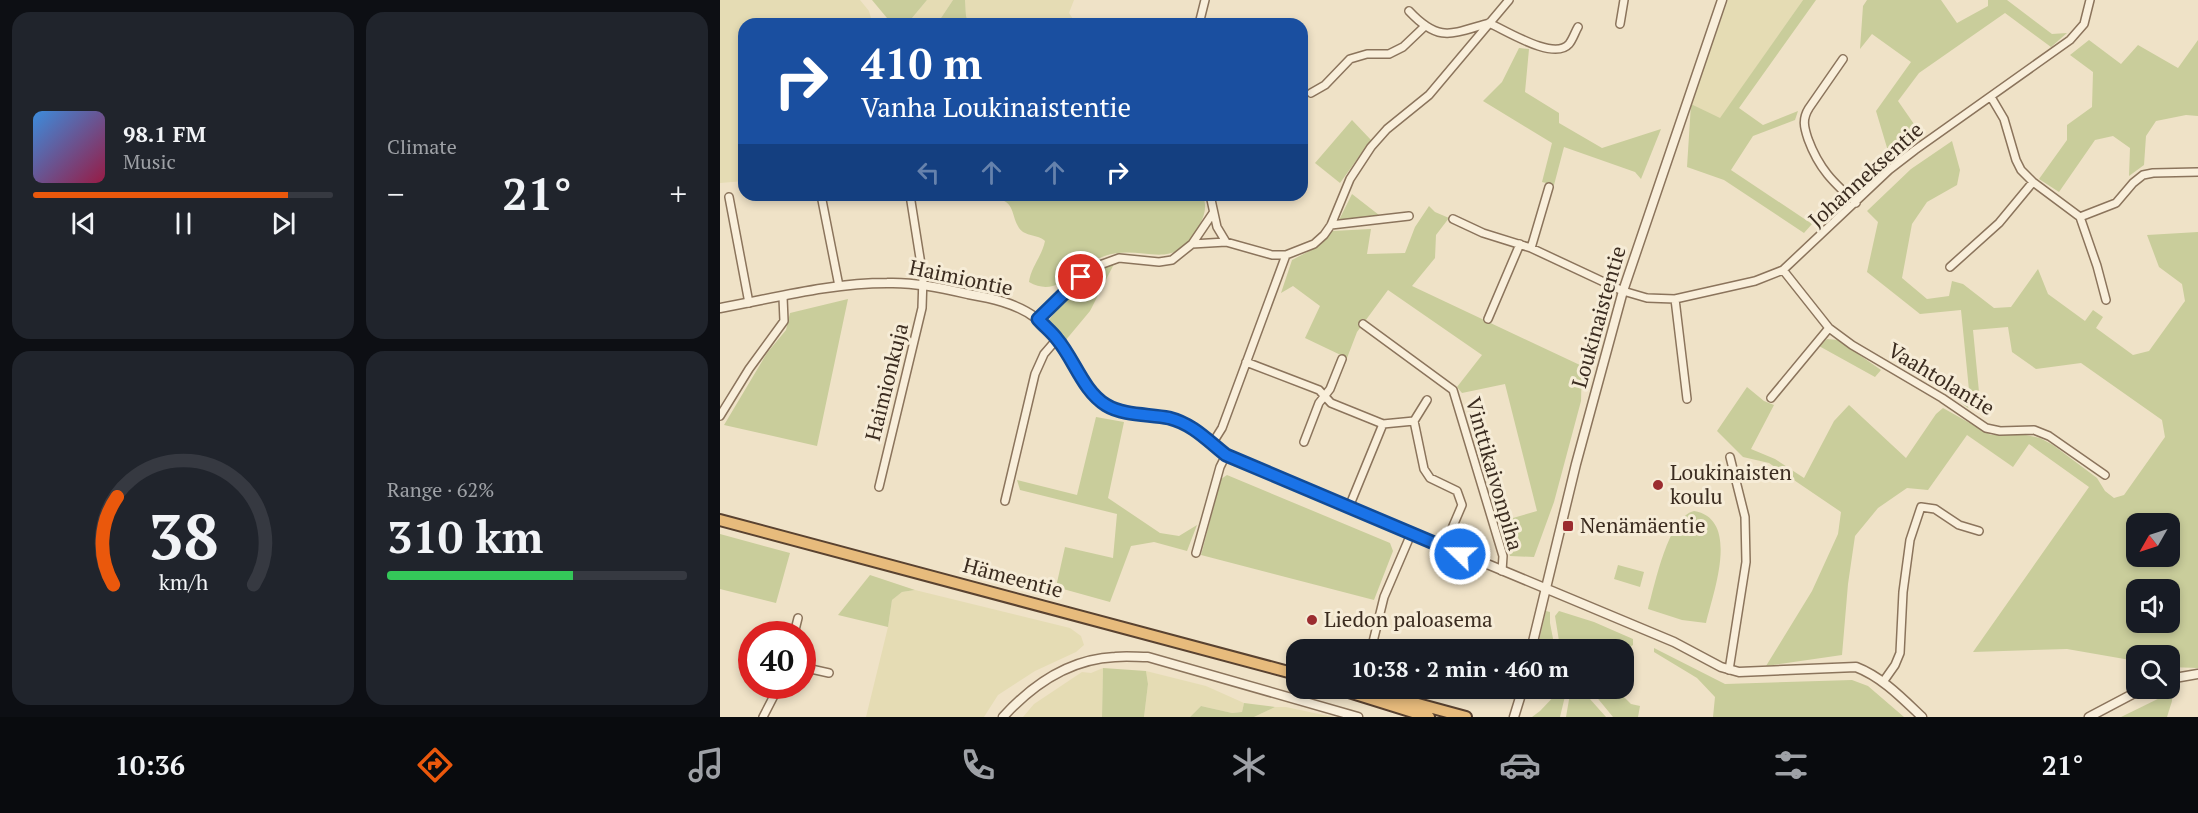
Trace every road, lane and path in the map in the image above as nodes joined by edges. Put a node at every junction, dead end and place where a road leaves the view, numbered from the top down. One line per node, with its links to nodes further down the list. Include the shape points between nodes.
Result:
1 (1205, 0): 7 (street)
2 (1509, 0): 8 (street)
3 (1624, 0): 9 (street)
4 (1722, 0): 37 (street, Loukinaistentie)
5 (2090, 0): 14 (street, Johanneksentie, via 2084,24 2070,40)
6 (1409, 11): 10 (street)
7 (1200, 18)
8 (1490, 23): 10 (street, via 1446,33); 11 (street, via 1546,50 1568,45); 27 (street, via 1429,95 1386,129 1371,147 1350,179)
9 (1620, 24)
10 (1424, 27): 13 (street, via 1403,47 1389,54 1350,59 1325,85)
11 (1578, 27)
12 (1843, 59): 22 (street, via 1804,115 1804,124 1822,169)
13 (1311, 93)
14 (1991, 97): 16 (street, via 2004,119 2016,160); 22 (street, Johanneksentie, via 1915,150)
15 (2198, 171): 25 (street, via 2143,175 2116,203)
16 (2033, 182): 25 (street); 33 (street, via 2000,223)
17 (1549, 187): 31 (street)
18 (729, 197): 41 (street)
19 (822, 201): 36 (street)
20 (910, 201): 35 (street, Haimionkuja)
21 (1211, 201): 23 (street)
22 (1856, 203): 34 (street, Johanneksentie)
23 (1214, 213): 28 (street, via 1219,233); 29 (street)
24 (1409, 216): 27 (street)
25 (2080, 217): 40 (street)
26 (1453, 219): 30 (street, Johanneksentie)
27 (1331, 225): 32 (street, via 1314,244)
28 (1226, 242): 29 (street); 32 (street)
29 (1192, 244): 43 (street, via 1172,260 1119,258 1097,266)
30 (1520, 244): 31 (street, Johanneksentie); 44 (street)
31 (1531, 248): 37 (street, Johanneksentie)
32 (1286, 255): 49 (street)
33 (1950, 267)
34 (1783, 270): 39 (street, Johanneksentie, via 1742,285); 46 (street, Vaahtolantie)
35 (924, 285): 36 (street, Haimiontie, via 888,282); 43 (street, Haimiontie, via 994,299); 62 (street, Haimionkuja, via 922,308)
36 (839, 286): 38 (street, Haimiontie)
37 (1623, 291): 39 (street, Johanneksentie, via 1647,298); 71 (street, Loukinaistentie)
38 (783, 297): 41 (street, Haimiontie); 54 (street, via 784,321)
39 (1675, 299): 52 (street)
40 (2106, 300)
41 (749, 303): 42 (street, Haimiontie)
42 (720, 308)
43 (1038, 319): 47 (street, Haimiontie)
44 (1488, 319)
45 (1363, 324): 70 (street, Vinttikaivonpiha, via 1453,390 1503,556)
46 (1829, 328): 51 (street); 61 (street, Vaahtolantie, via 1986,428 2034,430)
47 (1057, 339): 58 (street, Haimiontie, via 1088,386 1107,406 1171,418 1198,431); 63 (street, via 1044,354 1035,374)
48 (1342, 359): 50 (street)
49 (1246, 362): 50 (street, via 1319,390); 58 (street, via 1222,428)
50 (1325, 396): 56 (street, via 1331,403); 57 (street)
51 (1771, 398)
52 (1687, 399)
53 (1427, 400): 55 (street)
54 (720, 416)
55 (1413, 421): 56 (street); 68 (street, via 1424,469 1430,478 1457,491 1462,505)
56 (1383, 424): 64 (street)
57 (1304, 442)
58 (1212, 444): 59 (street, Haimiontie)
59 (1226, 455): 64 (street, Haimiontie); 69 (street)
60 (1730, 457): 77 (street, via 1745,517 1746,562)
61 (2105, 475)
62 (879, 487)
63 (1005, 501)
64 (1349, 507): 67 (street, Haimiontie)
65 (720, 520): 78 (highway, Hämeentie)
66 (1979, 531): 82 (street, via 1959,525 1935,509 1921,507 1910,540 1900,653)
67 (1412, 534): 68 (street, Haimiontie); 74 (street, via 1384,597)
68 (1444, 547): 70 (street, Haimiontie)
69 (1196, 553)
70 (1502, 571): 71 (street, Haimiontie)
71 (1544, 588): 75 (street, Loukinaistentie); 77 (street, via 1674,642)
72 (798, 618): 73 (street)
73 (797, 621)
74 (1374, 639)
75 (1533, 639)
76 (816, 670): 79 (street)
77 (1730, 670): 82 (street, via 1856,667)
78 (1286, 671)
79 (829, 673)
80 (2198, 674): 81 (street)
81 (2180, 677)
82 (1883, 682): 94 (street)
83 (2126, 697): 95 (street)
84 (772, 699): 88 (street)
85 (1371, 699): 91 (highway)
86 (1400, 699): 92 (highway)
87 (1519, 699): 93 (street)
88 (763, 717)
89 (1003, 717): 90 (street, via 1042,681 1082,663 1114,657 1148,657)
90 (1358, 717)
91 (1429, 717)
92 (1466, 717)
93 (1514, 717)
94 (1922, 717)
95 (2089, 717)

